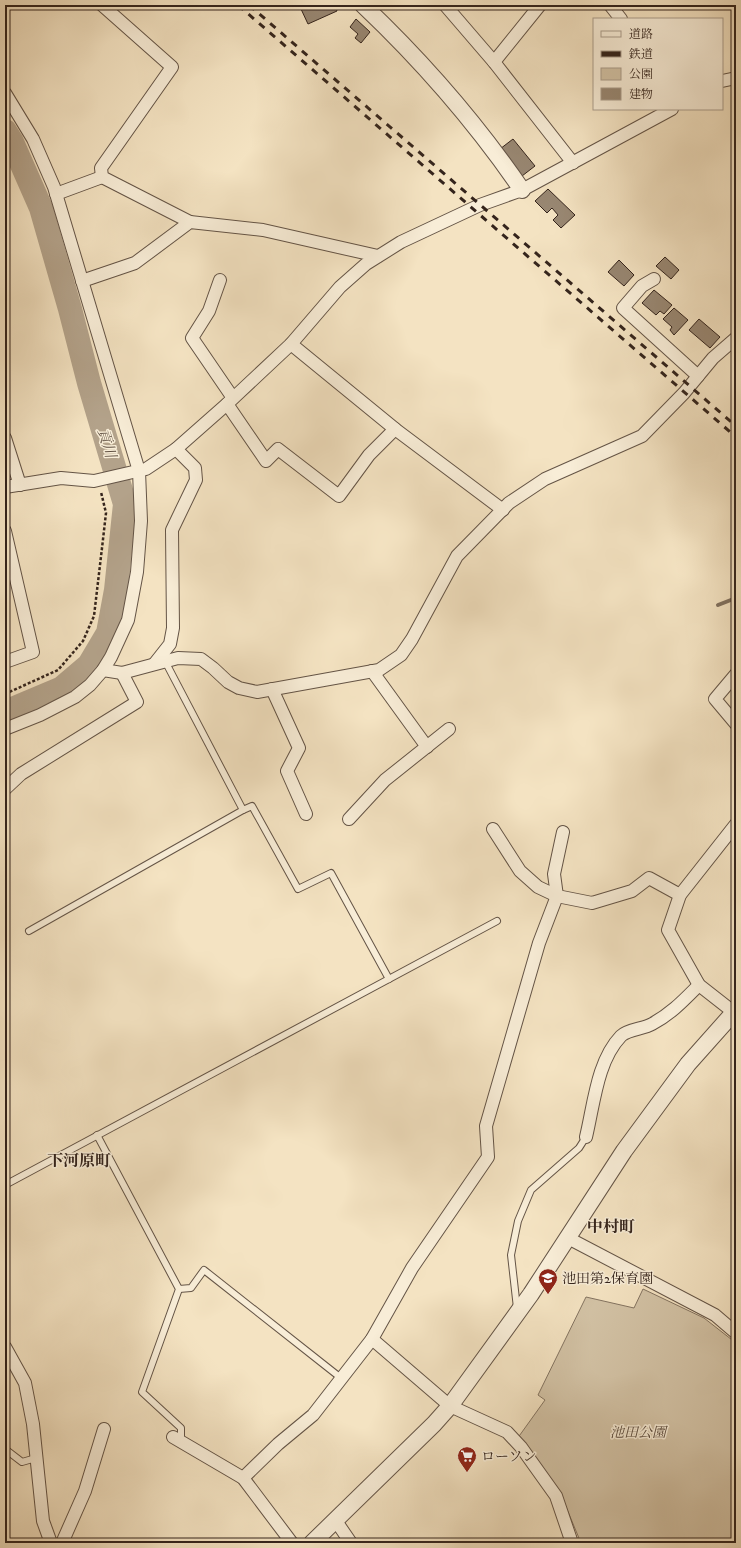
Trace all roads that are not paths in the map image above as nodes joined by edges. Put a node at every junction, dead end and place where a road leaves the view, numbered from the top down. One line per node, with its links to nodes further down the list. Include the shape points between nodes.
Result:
1 (102, 5): 13 (street, via 172,67 100,168)
2 (363, 5): 14 (street, via 423,65 491,145)
3 (445, 5): 7 (street)
4 (540, 5): 7 (street)
5 (610, 5): 6 (street)
6 (620, 18)
7 (494, 62): 12 (street)
8 (736, 78): 9 (street)
9 (723, 81)
10 (5, 94): 15 (street, via 33,139)
11 (670, 110): 12 (street)
12 (573, 163): 14 (street)
13 (102, 177): 15 (street); 16 (street)
14 (522, 190): 17 (street, via 473,209 401,242)
15 (56, 194): 20 (street)
16 (190, 222): 17 (street, via 263,230); 20 (street, via 135,263)
17 (378, 256): 22 (street, via 340,287)
18 (654, 279): 23 (street, via 642,286 623,308)
19 (220, 280): 24 (street, via 209,311 192,338)
20 (82, 282): 28 (street)
21 (736, 338): 23 (street)
22 (291, 344): 24 (street); 25 (street)
23 (698, 376): 31 (street, via 642,436 545,479)
24 (230, 401): 25 (street, via 266,461 278,449 339,496 369,455); 27 (street)
25 (395, 429): 31 (street)
26 (5, 438): 29 (street)
27 (176, 449): 28 (street, via 157,463); 34 (street, via 195,468 196,480 172,530 173,628 170,644)
28 (135, 472): 29 (street, via 104,479 61,478); 35 (street, via 141,521 137,572 128,620)
29 (20, 485): 30 (street)
30 (5, 487)
31 (503, 510): 36 (street, via 457,556 401,655 379,670)
32 (5, 531): 33 (street, via 33,652)
33 (5, 662)
34 (160, 662): 37 (street); 39 (street, via 178,658 201,659 239,688 257,692); 45 (lane)
35 (103, 670): 37 (street); 41 (street, via 75,697)
36 (372, 671): 39 (street); 43 (street)
37 (122, 673): 44 (street, via 136,702 21,774)
38 (736, 674): 40 (street, via 715,698)
39 (272, 689): 46 (street, via 299,748 287,771)
40 (736, 724)
41 (5, 729)
42 (449, 729): 43 (street)
43 (427, 747): 47 (street, via 385,780)
44 (5, 789)
45 (243, 810): 54 (lane); 55 (lane, via 252,806 298,889 331,873)
46 (306, 814)
47 (348, 819)
48 (736, 824): 51 (street)
49 (493, 829): 52 (street, via 520,871 538,887)
50 (563, 832): 52 (street, via 554,874)
51 (680, 895): 52 (street, via 649,878 632,891 592,903); 56 (street, via 668,930)
52 (557, 896): 65 (street, via 539,944 486,1126 488,1157 412,1268)
53 (497, 921): 55 (lane)
54 (29, 931)
55 (389, 979): 58 (lane)
56 (699, 985): 57 (street); 59 (street, via 668,1015 622,1035 609,1053 600,1077)
57 (735, 1012): 61 (street, via 688,1064 624,1151)
58 (97, 1135): 60 (lane); 62 (lane)
59 (586, 1137): 63 (lane, via 579,1148 531,1190 518,1220 510,1256)
60 (5, 1185)
61 (568, 1238): 63 (street); 64 (street, via 715,1314)
62 (179, 1289): 67 (lane, via 191,1288 204,1270); 70 (lane, via 142,1392 181,1428)
63 (518, 1312): 68 (street)
64 (736, 1333)
65 (372, 1339): 67 (street); 68 (street)
66 (5, 1347): 72 (street, via 25,1383)
67 (341, 1378): 73 (street, via 314,1415 278,1444)
68 (450, 1406): 74 (street); 80 (street, via 507,1432 521,1447 556,1496)
69 (104, 1429): 76 (street, via 86,1491)
70 (177, 1439): 73 (street)
71 (5, 1449): 72 (lane, via 22,1462)
72 (36, 1458): 75 (street, via 43,1521)
73 (243, 1478): 77 (street)
74 (336, 1521): 78 (street); 79 (street)
75 (51, 1543)
76 (62, 1543)
77 (292, 1543)
78 (312, 1543)
79 (351, 1543)
80 (572, 1543)

